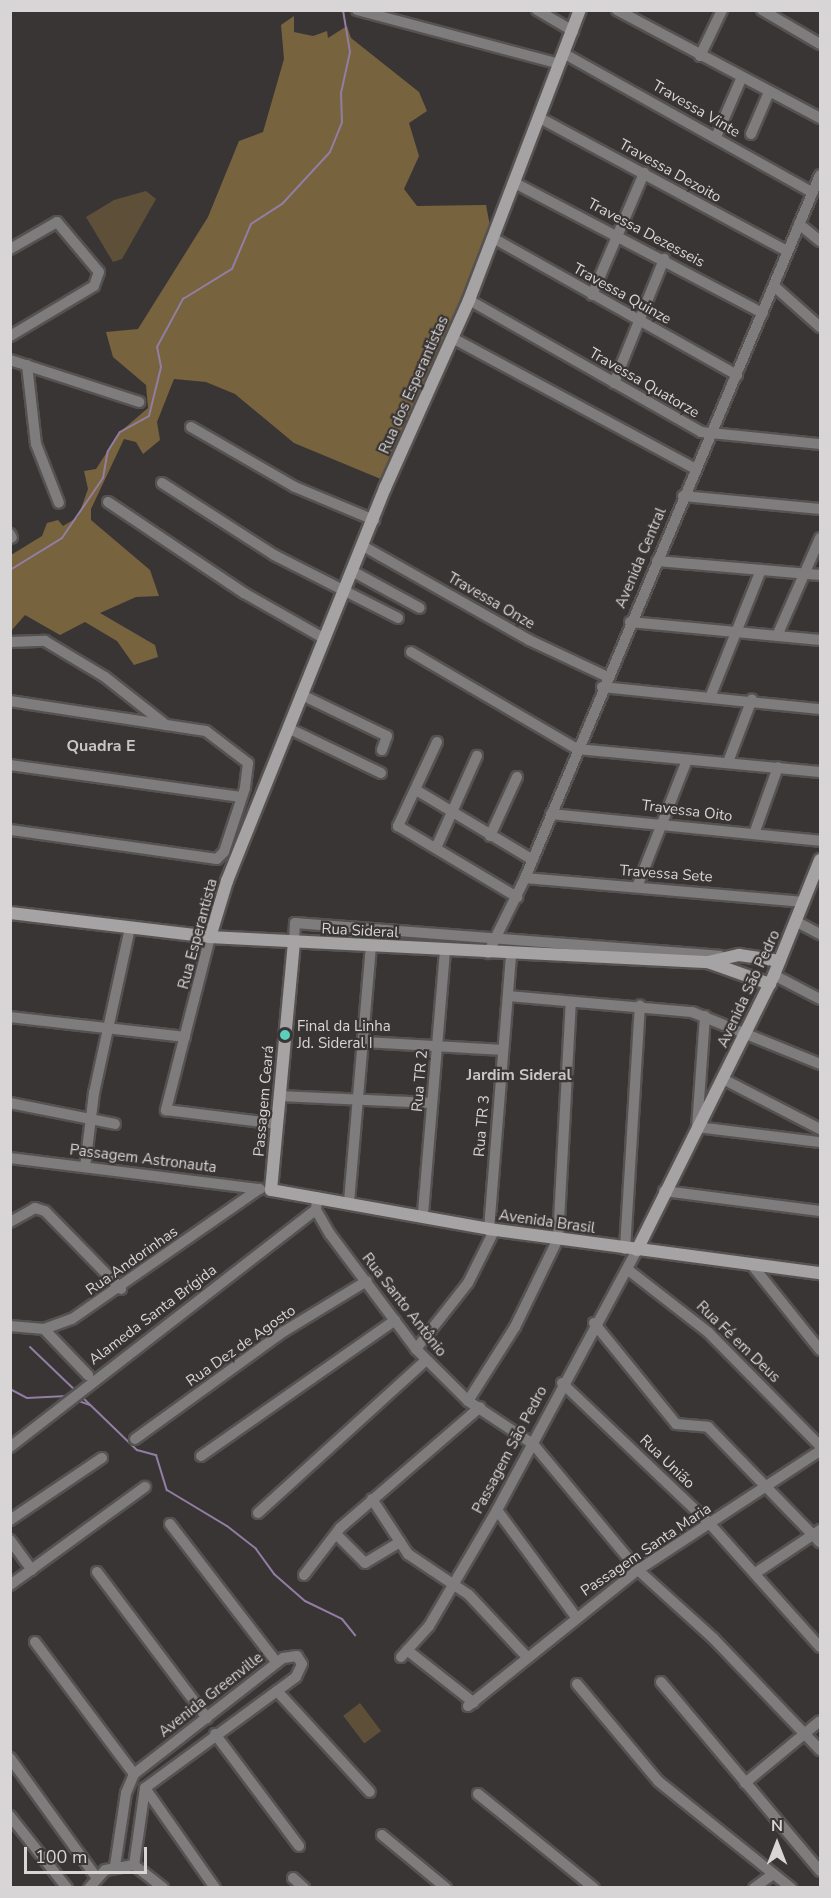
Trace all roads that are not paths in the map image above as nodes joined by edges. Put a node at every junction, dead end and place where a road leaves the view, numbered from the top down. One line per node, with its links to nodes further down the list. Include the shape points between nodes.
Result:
1 (357, 10): 10 (street, Travessa Vinte)
2 (537, 10): 7 (street)
3 (580, 10): 7 (main road, Rua dos Esperantistas)
4 (617, 10): 9 (street)
5 (722, 10): 9 (street)
6 (762, 10): 8 (street)
7 (573, 31): 10 (main road, Rua dos Esperantistas)
8 (820, 44)
9 (700, 56): 11 (street)
10 (561, 59): 13 (main road, Rua dos Esperantistas); 16 (street, Travessa Vinte)
11 (742, 77): 12 (street); 16 (street)
12 (769, 92): 14 (street); 15 (street)
13 (538, 117): 17 (street, Travessa Dezoito); 19 (main road, Rua dos Esperantistas)
14 (820, 118)
15 (752, 134)
16 (716, 137): 20 (street, Travessa Vinte)
17 (644, 173): 22 (street); 26 (street, Travessa Dezoito)
18 (820, 175): 20 (street, Avenida Central)
19 (513, 182): 22 (street, Travessa Dezesseis); 23 (main road, Rua dos Esperantistas)
20 (813, 192): 21 (street, Avenida Central)
21 (799, 224): 24 (street); 26 (street, Avenida Central)
22 (619, 235): 27 (street, Travessa Dezesseis); 29 (street)
23 (493, 238): 29 (street, Travessa Quinze); 30 (main road, Rua dos Esperantistas)
24 (820, 241)
25 (10, 249): 34 (street, via 46,225 64,226 97,267 97,283)
26 (787, 251): 28 (street, Avenida Central)
27 (664, 259): 31 (street, Travessa Dezesseis); 32 (street)
28 (774, 286): 31 (street, Avenida Central); 33 (street)
29 (592, 295): 32 (street, Travessa Quinze)
30 (469, 300): 39 (street, Travessa Quatorze); 50 (main road, Rua dos Esperantistas)
31 (763, 314): 38 (street, Avenida Central)
32 (639, 321): 38 (street, Travessa Quinze); 39 (street)
33 (820, 327)
34 (10, 336)
35 (458, 341): 44 (street)
36 (10, 360): 37 (street)
37 (27, 365): 40 (street); 48 (street, via 36,444)
38 (737, 375): 42 (street, Avenida Central)
39 (614, 383): 42 (street, Travessa Quatorze)
40 (139, 402)
41 (191, 428): 50 (street, via 296,487)
42 (712, 434): 43 (street, Travessa Quatorze); 44 (street, Avenida Central)
43 (820, 444)
44 (696, 469): 46 (street, Avenida Central)
45 (162, 483): 58 (street, via 244,537)
46 (683, 496): 49 (street); 53 (street, Avenida Central)
47 (108, 502): 64 (street, via 244,593)
48 (59, 503)
49 (820, 509)
50 (374, 520): 52 (main road, Rua dos Esperantistas)
51 (820, 538): 56 (street)
52 (363, 546): 55 (main road, Rua dos Esperantistas); 68 (street, Travessa Onze, via 529,640)
53 (657, 561): 54 (street); 61 (street, Avenida Central)
54 (761, 570): 56 (street); 62 (street)
55 (352, 571): 58 (main road, Rua dos Esperantistas); 59 (street)
56 (804, 573): 57 (street); 63 (street)
57 (820, 575)
58 (344, 592): 60 (street); 64 (main road, Rua dos Esperantistas)
59 (420, 608)
60 (398, 618)
61 (630, 622): 62 (street); 68 (street, Avenida Central)
62 (737, 633): 63 (street); 70 (street)
63 (777, 636): 65 (street)
64 (326, 639): 71 (main road, Rua dos Esperantistas)
65 (820, 640)
66 (10, 642): 75 (street, via 45,641 105,677)
67 (411, 652): 78 (street)
68 (608, 677): 69 (street, Avenida Central)
69 (602, 687): 70 (street); 78 (street, Avenida Central)
70 (711, 695): 72 (street)
71 (304, 696): 76 (main road, Rua dos Esperantistas); 79 (street, via 387,736)
72 (752, 699): 74 (street); 82 (street)
73 (10, 701): 75 (street)
74 (820, 709)
75 (167, 725): 90 (street, via 206,731 248,763)
76 (290, 729): 85 (main road, Rua dos Esperantistas); 87 (street)
77 (437, 742): 89 (street)
78 (577, 749): 81 (street); 92 (street, Avenida Central)
79 (382, 750)
80 (477, 756): 91 (street)
81 (687, 760): 82 (street); 93 (street)
82 (728, 762): 84 (street)
83 (10, 765): 90 (street)
84 (778, 767): 86 (street); 95 (street)
85 (274, 770): 109 (main road, Rua Esperantista)
86 (820, 772)
87 (381, 773)
88 (518, 777): 96 (street)
89 (416, 790): 91 (street); 98 (street, via 398,826)
90 (241, 797): 94 (street, via 222,856 211,860)
91 (453, 812): 96 (street); 98 (street)
92 (550, 814): 93 (street, Travessa Oito); 99 (street, Avenida Central)
93 (663, 822): 95 (street, Travessa Oito); 102 (street)
94 (10, 830)
95 (754, 834): 97 (street, Travessa Oito)
96 (490, 836): 99 (street)
97 (820, 841)
98 (436, 848): 103 (street)
99 (533, 860): 101 (street, Avenida Central)
100 (820, 865): 104 (main road, Avenida São Pedro)
101 (525, 878): 102 (street, Travessa Sete); 103 (street, Avenida Central)
102 (637, 886): 104 (street, Travessa Sete)
103 (518, 897): 112 (street, Avenida Central)
104 (804, 902): 106 (main road, Avenida São Pedro)
105 (10, 913): 107 (main road, Rua Sideral)
106 (797, 922): 108 (street); 116 (main road, Avenida São Pedro)
107 (130, 928): 109 (main road, Rua Sideral); 125 (street)
108 (820, 934)
109 (210, 937): 110 (main road, Rua Sideral); 127 (street, Rua Esperantista)
110 (294, 942): 111 (main road, Rua Sideral); 112 (street, via 296,923); 133 (main road, Passagem Ceará)
111 (371, 946): 113 (main road, Rua Sideral); 128 (street)
112 (491, 947): 113 (main road, Rua Sideral); 114 (main road, Rua Sideral); 115 (street)
113 (445, 951): 129 (street, Rua TR 2)
114 (511, 955): 117 (main road, Rua Sideral); 119 (street, Rua TR 3)
115 (720, 956): 116 (main road); 117 (main road, Rua Sideral)
116 (780, 961): 118 (main road, Avenida São Pedro)
117 (708, 962): 118 (main road, Rua Sideral)
118 (772, 980): 120 (street); 126 (main road, Avenida São Pedro)
119 (508, 996): 121 (street); 130 (street, Rua TR 3)
120 (820, 999)
121 (571, 1002): 122 (street); 153 (street)
122 (640, 1005): 123 (street); 154 (street, Passagem São Pedro)
123 (705, 1016): 126 (street); 140 (street, Avenida São Pedro)
124 (10, 1017): 125 (street)
125 (112, 1025): 127 (street); 137 (street)
126 (746, 1030): 131 (street); 132 (main road, Avenida São Pedro)
127 (185, 1036): 139 (street, Rua Esperantista, via 166,1110)
128 (365, 1042): 129 (street); 134 (street)
129 (438, 1046): 130 (street); 136 (street, Rua TR 2)
130 (503, 1050): 152 (street, Rua TR 3)
131 (820, 1064)
132 (723, 1079): 140 (main road, Avenida São Pedro); 141 (street)
133 (279, 1096): 134 (street); 139 (main road, Passagem Ceará)
134 (361, 1100): 136 (street); 147 (street)
135 (10, 1103): 137 (street)
136 (432, 1103): 150 (street, Rua TR 2)
137 (90, 1120): 138 (street); 144 (street)
138 (115, 1124)
139 (278, 1124): 145 (main road, Passagem Ceará)
140 (697, 1127): 142 (street); 146 (main road, Avenida São Pedro)
141 (820, 1129)
142 (820, 1142)
143 (10, 1158): 144 (street, Passagem Astronauta)
144 (85, 1167): 145 (street, Passagem Astronauta)
145 (265, 1190): 148 (main road, Avenida Brasil); 159 (street, Rua Andorinhas)
146 (664, 1191): 149 (street); 154 (main road, Avenida São Pedro)
147 (349, 1202): 148 (main road, Avenida Brasil); 150 (main road, Avenida Brasil)
148 (316, 1204): 158 (street, Rua Santo Antônio); 174 (street, Alameda Santa Brígida)
149 (820, 1211)
150 (423, 1213): 152 (main road, Avenida Brasil)
151 (10, 1222): 159 (street, via 35,1208 45,1211)
152 (492, 1229): 153 (main road, Avenida Brasil); 164 (street, via 468,1283)
153 (558, 1239): 154 (main road, Avenida Brasil); 169 (street, via 515,1327)
154 (631, 1249): 155 (main road, Avenida Brasil); 156 (street, Passagem São Pedro)
155 (752, 1265): 157 (main road, Avenida Brasil); 165 (street)
156 (627, 1269): 161 (street, Passagem São Pedro); 173 (street, Rua Fé em Deus, via 687,1313)
157 (820, 1273)
158 (367, 1281): 160 (street, Rua Santo Antônio); 171 (street, Rua Dez de Agosto, via 283,1332)
159 (121, 1289): 163 (street, Rua Andorinhas)
160 (395, 1320): 164 (street, Rua Santo Antônio); 176 (street)
161 (594, 1323): 168 (street, Passagem São Pedro); 178 (street, via 676,1424 703,1423)
162 (10, 1326): 163 (street)
163 (44, 1329): 167 (street)
164 (416, 1349): 166 (street, Rua Santo Antônio)
165 (820, 1350)
166 (426, 1360): 169 (street, Rua Santo Antônio); 182 (street)
167 (88, 1375)
168 (562, 1383): 172 (street, Passagem São Pedro); 185 (street, Rua União)
169 (468, 1401): 170 (street, Rua Santo Antônio)
170 (480, 1407): 172 (street, Rua Santo Antônio); 180 (street)
171 (135, 1439)
172 (533, 1444): 181 (street, Passagem São Pedro); 191 (street, Rua Santo Antônio)
173 (820, 1446)
174 (10, 1447)
175 (820, 1451): 178 (street, Passagem Santa Maria)
176 (201, 1456)
177 (102, 1458): 183 (street)
178 (768, 1485): 185 (street, Passagem Santa Maria); 187 (street)
179 (145, 1486): 190 (street)
180 (372, 1499): 186 (street); 189 (street)
181 (497, 1510): 195 (street, Passagem São Pedro); 197 (street)
182 (258, 1513)
183 (10, 1520)
184 (170, 1524): 201 (street)
185 (710, 1524): 191 (street, Passagem Santa Maria); 193 (street, Rua União)
186 (336, 1534): 189 (street, via 365,1563); 194 (street)
187 (818, 1535): 193 (street)
188 (10, 1540): 190 (street)
189 (400, 1542): 195 (street, via 408,1554)
190 (32, 1570): 196 (street)
191 (638, 1570): 197 (street, Passagem Santa Maria); 208 (street, Rua Santo Antônio)
192 (97, 1572): 206 (street)
193 (757, 1572): 199 (street, Rua União)
194 (304, 1575)
195 (454, 1584): 200 (street); 205 (street, Passagem São Pedro, via 404,1654)
196 (10, 1586)
197 (576, 1617): 200 (street, Passagem Santa Maria)
198 (35, 1642): 212 (street)
199 (820, 1647)
200 (527, 1657): 205 (street, Passagem Santa Maria)
201 (277, 1663): 204 (street, Avenida Greenville, via 291,1656 302,1664 296,1677); 206 (street, Avenida Greenville)
202 (661, 1682): 213 (street)
203 (577, 1684): 223 (street, via 658,1781)
204 (277, 1691): 209 (street, Avenida Greenville); 215 (street)
205 (471, 1704)
206 (207, 1718): 212 (street, Avenida Greenville)
207 (820, 1721): 208 (street)
208 (806, 1733): 210 (street, Rua Santo Antônio); 213 (street)
209 (215, 1734): 214 (street, Avenida Greenville); 219 (street)
210 (820, 1750)
211 (10, 1758): 224 (street)
212 (134, 1774): 221 (street, via 126,1793)
213 (745, 1783): 222 (street)
214 (145, 1788): 220 (street); 229 (street)
215 (370, 1792)
216 (478, 1794): 232 (street)
217 (10, 1816): 226 (street)
218 (382, 1835): 231 (street)
219 (299, 1846)
220 (134, 1865): 221 (street); 228 (street)
221 (115, 1866): 224 (street)
222 (820, 1871)
223 (773, 1874): 233 (street); 234 (street)
224 (96, 1877): 227 (street)
225 (293, 1878): 230 (street)
226 (67, 1887)
227 (89, 1887)
228 (163, 1887)
229 (215, 1887)
230 (304, 1887)
231 (446, 1887)
232 (594, 1887)
233 (754, 1887)
234 (790, 1887)

